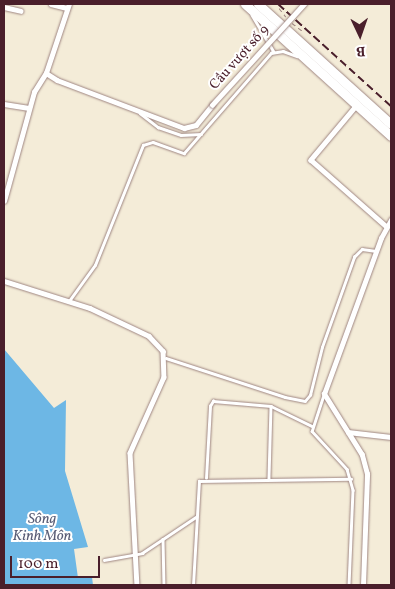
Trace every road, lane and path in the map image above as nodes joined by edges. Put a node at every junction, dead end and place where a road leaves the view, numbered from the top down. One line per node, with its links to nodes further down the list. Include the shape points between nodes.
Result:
1 (51, 4): 5 (street)
2 (245, 4): 8 (lane); 9 (highway)
3 (258, 4): 15 (highway)
4 (304, 4): 14 (street, Cầu vượt số 9, bridge, via 192,128 175,126)
5 (68, 6): 10 (street)
6 (4, 8): 7 (street)
7 (21, 11)
8 (274, 52): 9 (lane, via 292,53); 16 (lane)
9 (307, 62): 12 (highway)
10 (46, 73): 13 (street, via 39,79); 14 (street)
11 (4, 104): 13 (street)
12 (357, 105): 17 (highway); 20 (street, via 311,160)
13 (29, 108): 18 (street)
14 (140, 113): 16 (lane, via 158,127 181,135)
15 (391, 124)
16 (203, 134): 23 (lane, via 184,153 153,142 143,145 95,265)
17 (391, 136)
18 (4, 201)
19 (391, 220): 20 (street)
20 (386, 226): 21 (street)
21 (376, 251): 24 (lane, via 362,249 354,257 322,347 310,395 305,401); 25 (street)
22 (4, 281): 23 (street)
23 (69, 301): 24 (street, via 149,336)
24 (166, 358): 35 (street, via 164,377 130,452)
25 (324, 394): 27 (lane); 28 (street)
26 (271, 406): 27 (lane); 30 (lane, via 211,402); 31 (lane)
27 (312, 426): 32 (lane, via 314,435 347,469)
28 (348, 432): 29 (street); 41 (street, via 362,455 367,474)
29 (391, 437)
30 (206, 479): 31 (lane); 33 (lane, via 197,484)
31 (269, 479): 32 (lane)
32 (351, 479): 40 (lane)
33 (196, 517): 34 (lane); 39 (lane)
34 (162, 538): 35 (lane); 38 (lane)
35 (136, 555): 36 (lane); 37 (street)
36 (104, 560)
37 (137, 585)
38 (164, 585)
39 (194, 585)
40 (349, 585)
41 (363, 585)

